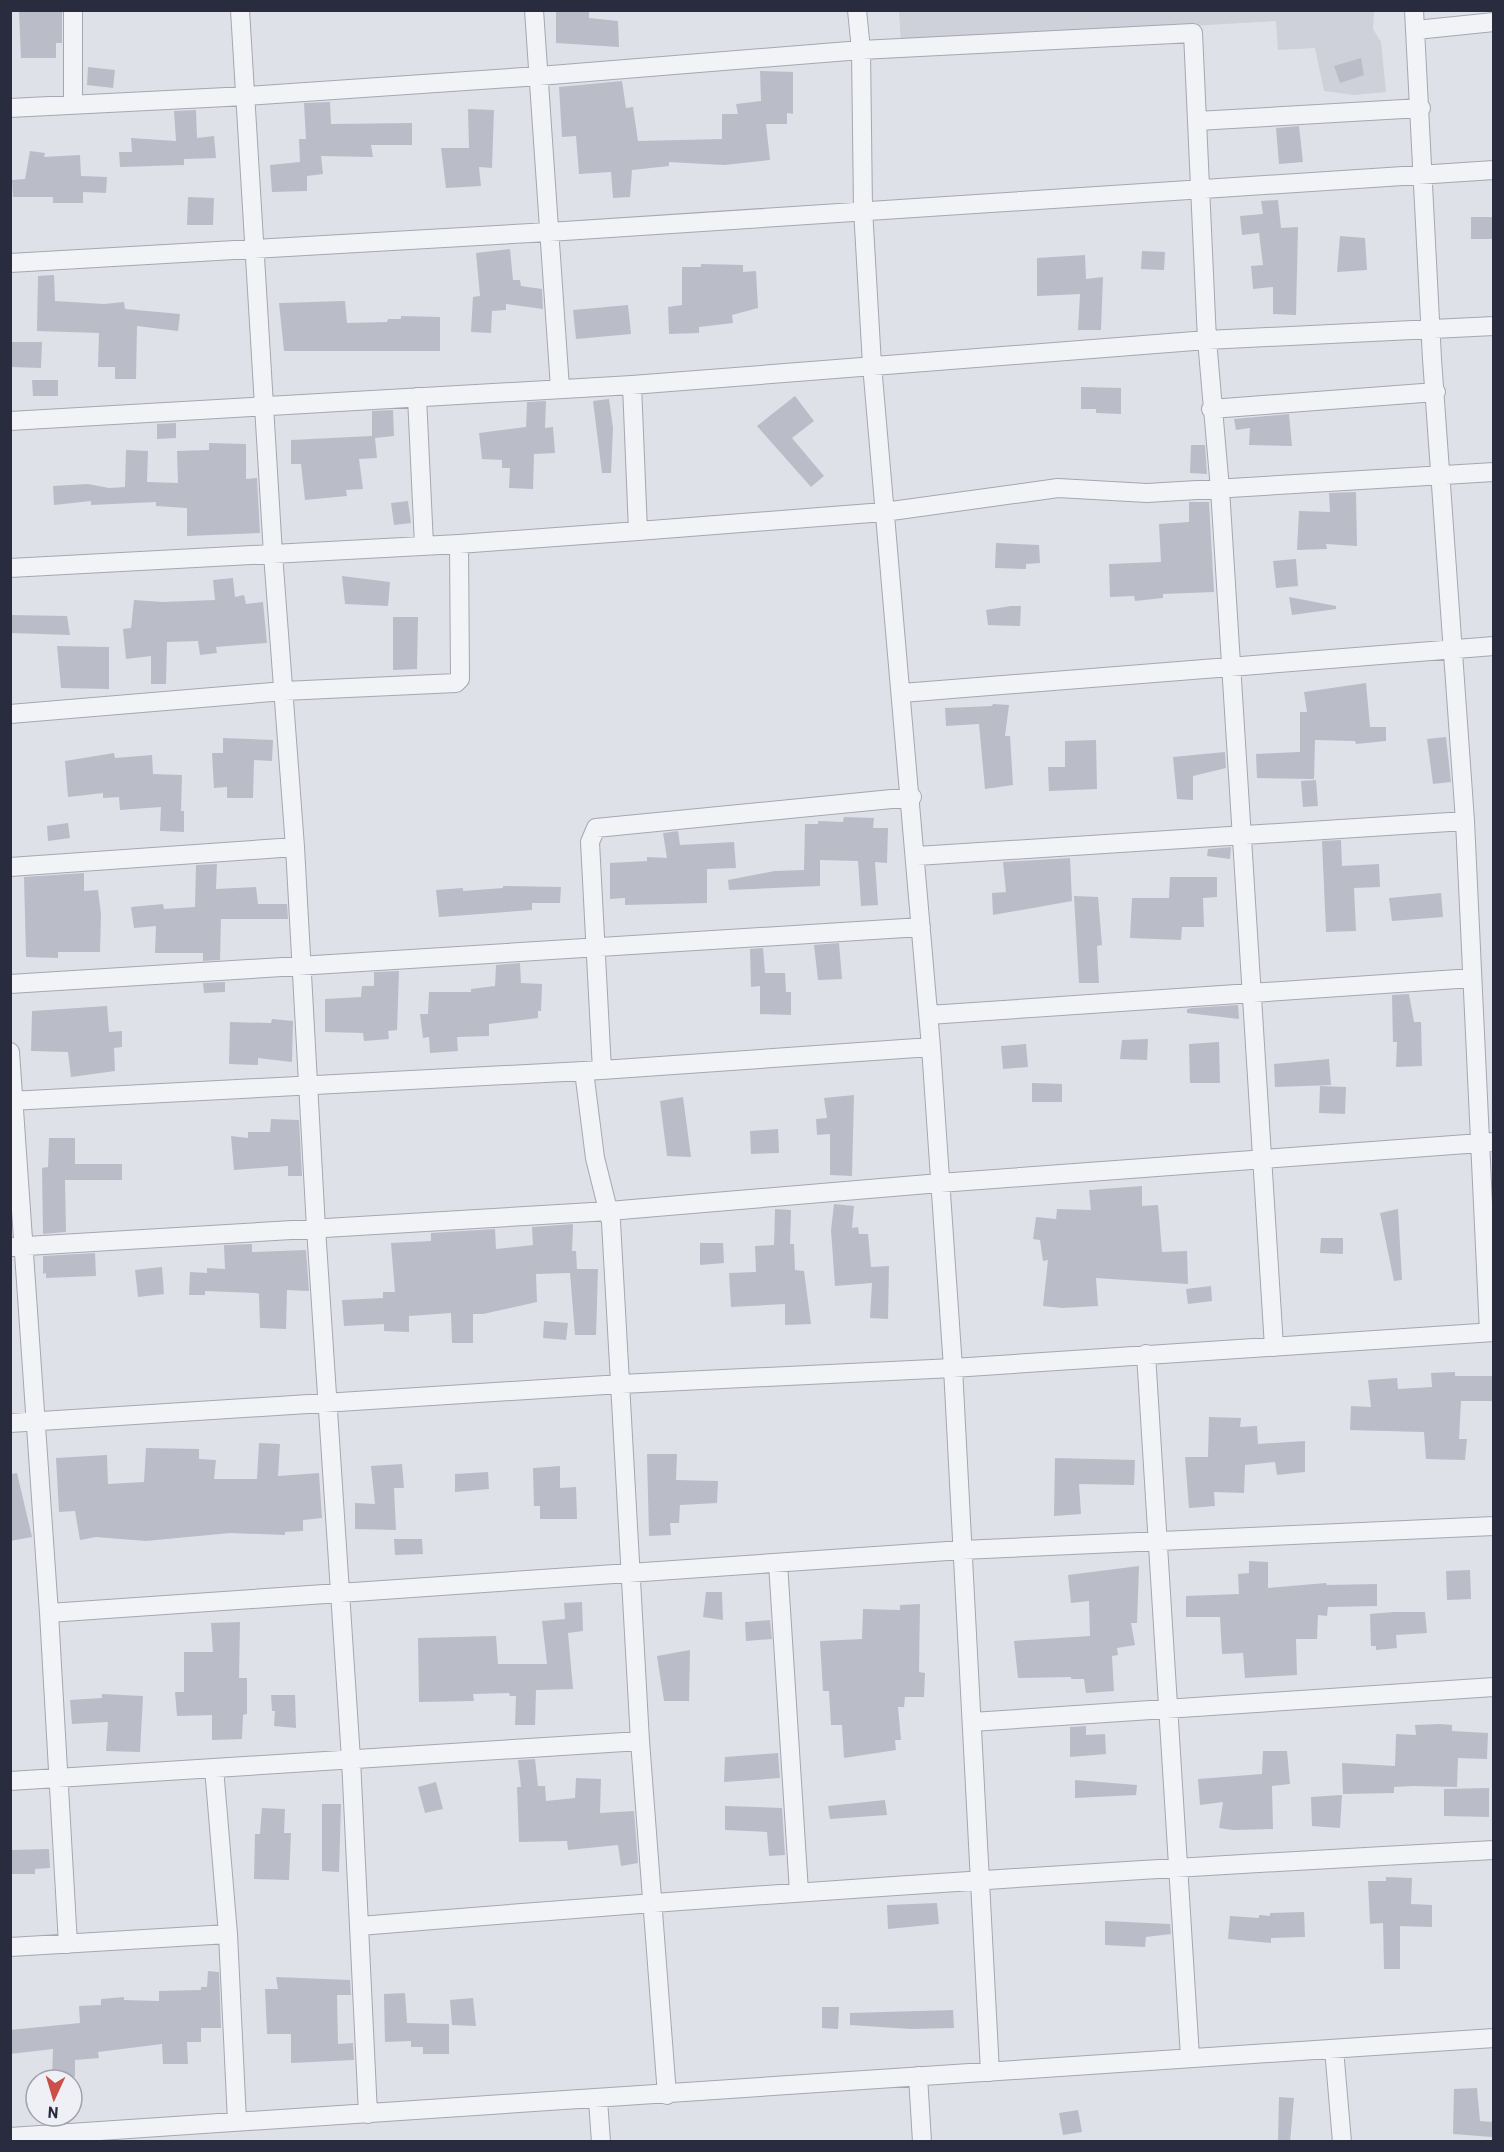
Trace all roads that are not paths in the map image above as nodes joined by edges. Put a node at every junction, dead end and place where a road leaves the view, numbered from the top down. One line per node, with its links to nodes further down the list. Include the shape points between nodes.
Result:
1 (73, 10): 11 (street)
2 (240, 10): 10 (street)
3 (534, 10): 9 (street)
4 (857, 10): 8 (street)
5 (1414, 10): 7 (street)
6 (1494, 22): 7 (street)
7 (1416, 30): 13 (street)
8 (861, 50): 9 (street); 14 (street, via 1193,33); 18 (street)
9 (539, 76): 10 (street); 19 (street)
10 (246, 96): 11 (street); 20 (street)
11 (73, 105): 12 (street)
12 (10, 108)
13 (1420, 108): 14 (street); 16 (street)
14 (1197, 121): 17 (street)
15 (1494, 170): 16 (street)
16 (1424, 175): 17 (street); 23 (street)
17 (1200, 190): 18 (street); 24 (street)
18 (863, 209): 19 (street); 25 (street)
19 (549, 232): 20 (street); 27 (street)
20 (256, 249): 21 (street); 30 (street)
21 (10, 263)
22 (1494, 326): 23 (street)
23 (1431, 330): 24 (street); 28 (street)
24 (1207, 340): 25 (street); 31 (street)
25 (872, 365): 26 (street); 36 (street)
26 (632, 385): 27 (street); 37 (street)
27 (560, 388): 29 (street)
28 (1436, 392): 31 (street); 34 (street)
29 (417, 397): 30 (street); 39 (street)
30 (266, 407): 32 (street); 40 (street)
31 (1211, 409): 35 (street)
32 (10, 421)
33 (1494, 472): 34 (street)
34 (1442, 475): 35 (street); 43 (street)
35 (1220, 489): 36 (street, via 1147,493 1058,488); 44 (street)
36 (884, 512): 37 (street); 46 (street)
37 (638, 531): 38 (street)
38 (459, 544): 39 (street); 45 (street, via 458,682)
39 (424, 545): 40 (street)
40 (273, 554): 41 (street); 45 (street)
41 (10, 568)
42 (1494, 646): 43 (street)
43 (1452, 649): 44 (street); 49 (street)
44 (1231, 668): 46 (street); 50 (street)
45 (284, 691): 47 (street); 51 (street)
46 (902, 693): 48 (street)
47 (10, 714)
48 (912, 797): 52 (street); 55 (street, via 596,828 590,842)
49 (1465, 821): 50 (street); 57 (street)
50 (1243, 833): 52 (street); 59 (street)
51 (296, 847): 53 (street); 56 (street)
52 (916, 856): 54 (street)
53 (10, 867)
54 (921, 927): 55 (street); 60 (street)
55 (594, 949): 56 (street); 63 (street)
56 (302, 966): 58 (street); 64 (street)
57 (1472, 978): 59 (street); 66 (street)
58 (10, 984)
59 (1253, 991): 60 (street); 67 (street)
60 (929, 1015): 61 (street)
61 (931, 1047): 63 (street); 68 (street)
62 (10, 1052): 65 (street)
63 (593, 1070): 64 (street); 69 (street, via 595,1158)
64 (308, 1086): 65 (street); 70 (street)
65 (12, 1101): 71 (street)
66 (1486, 1142): 67 (street); 72 (street)
67 (1262, 1158): 68 (street); 73 (street)
68 (940, 1182): 69 (street); 75 (street)
69 (609, 1211): 70 (street); 76 (street)
70 (316, 1228): 71 (street); 77 (street)
71 (17, 1246): 78 (street)
72 (1491, 1332): 73 (street)
73 (1274, 1347): 74 (street)
74 (1146, 1354): 75 (street); 81 (street)
75 (952, 1368): 76 (street); 82 (street)
76 (621, 1384): 77 (street); 84 (street)
77 (328, 1401): 78 (street); 85 (street)
78 (34, 1421): 79 (street); 86 (street)
79 (10, 1423)
80 (1494, 1526): 81 (street)
81 (1156, 1542): 82 (street); 88 (street)
82 (962, 1550): 83 (street); 89 (street)
83 (778, 1563): 84 (street); 98 (street)
84 (630, 1573): 85 (street); 90 (street)
85 (340, 1591): 86 (street); 91 (street)
86 (49, 1613): 93 (street)
87 (1494, 1687): 88 (street)
88 (1166, 1710): 89 (street); 96 (street)
89 (972, 1722): 97 (street)
90 (640, 1741): 91 (street); 99 (street)
91 (351, 1759): 92 (street); 100 (street)
92 (214, 1768): 93 (street); 101 (street)
93 (58, 1778): 94 (street); 102 (street)
94 (10, 1781)
95 (1494, 1850): 96 (street)
96 (1180, 1867): 97 (street); 106 (street)
97 (980, 1880): 98 (street); 107 (street)
98 (799, 1892): 99 (street)
99 (652, 1902): 100 (street); 109 (street)
100 (360, 1926): 111 (street)
101 (228, 1934): 102 (street); 112 (street)
102 (68, 1944): 103 (street)
103 (10, 1947)
104 (1494, 2038): 105 (street)
105 (1334, 2049): 106 (street); 117 (street)
106 (1190, 2057): 107 (street)
107 (990, 2072): 108 (street)
108 (918, 2076): 109 (street); 116 (street)
109 (667, 2095): 110 (street)
110 (598, 2100): 111 (street); 115 (street)
111 (368, 2114): 112 (street)
112 (237, 2121): 113 (street)
113 (203, 2133): 114 (street)
114 (10, 2137)
115 (601, 2142)
116 (922, 2142)
117 (1342, 2142)

